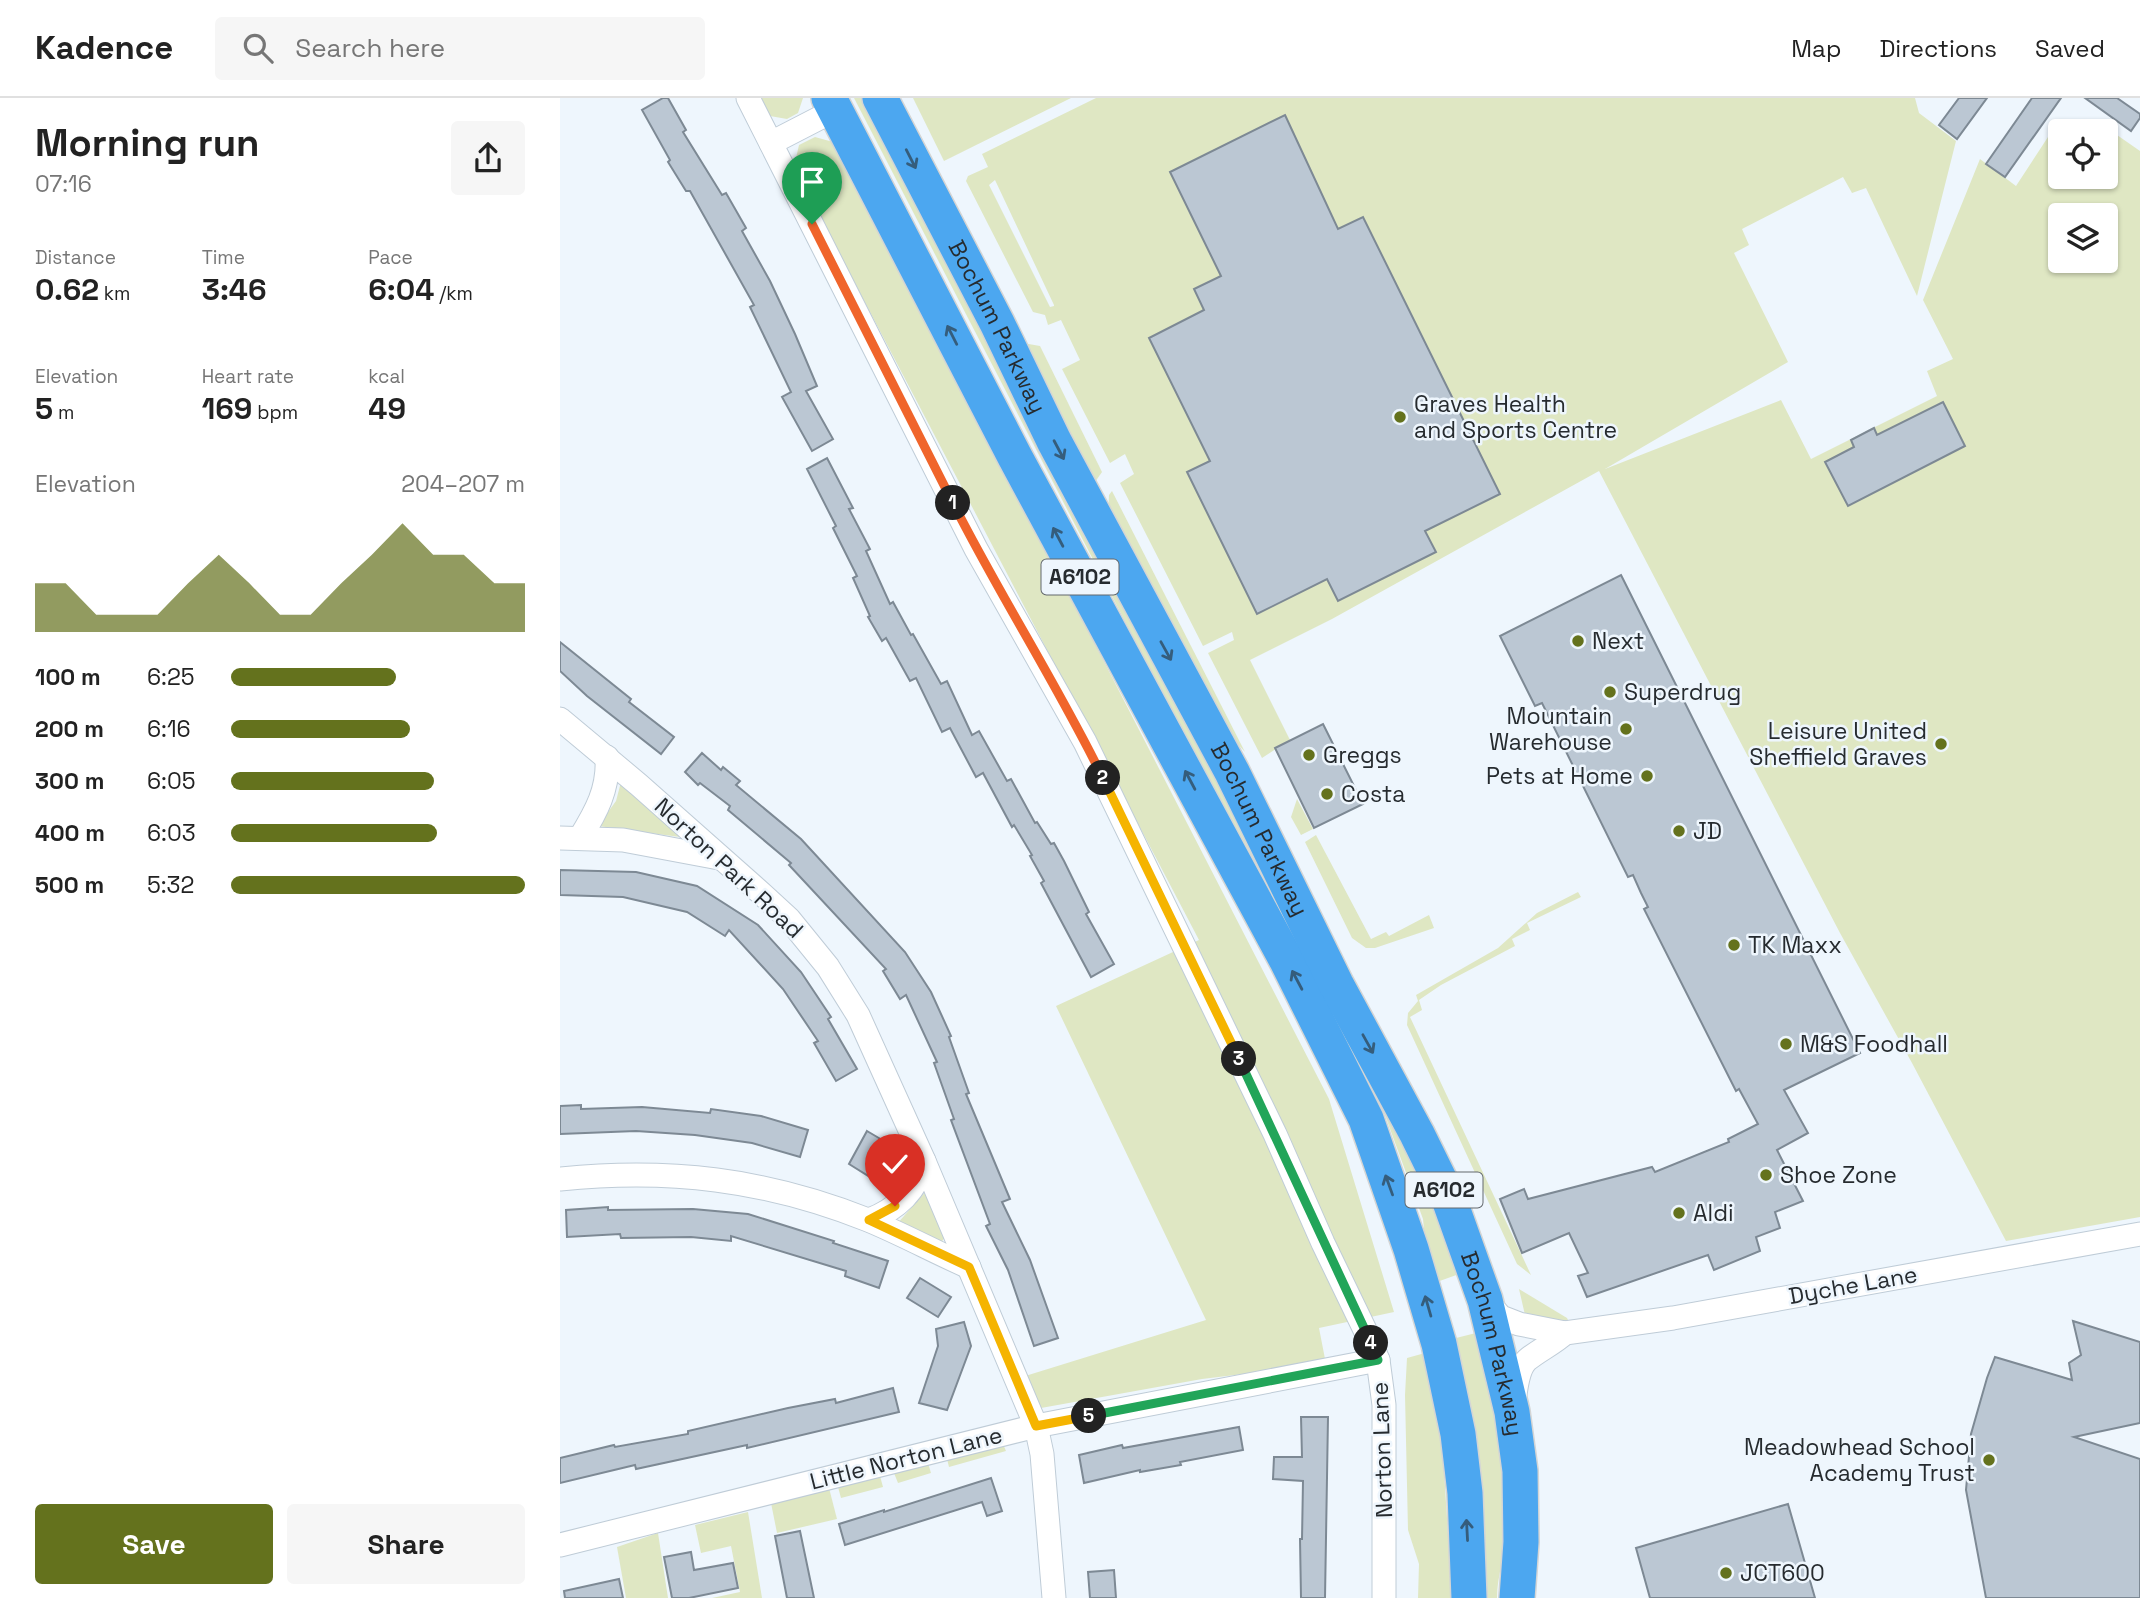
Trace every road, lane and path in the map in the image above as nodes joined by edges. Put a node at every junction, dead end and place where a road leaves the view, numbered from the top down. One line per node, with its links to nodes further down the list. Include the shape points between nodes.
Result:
1 (748, 98): 4 (street, Norton Lane)
2 (880, 98): 14 (highway, Bochum Parkway / A6102, one-way to 14, via 1417,1134 1449,1199)
3 (832, 104): 4 (street); 22 (highway, Bochum Parkway / A6102, one-way to 3, via 1458,1434 1411,1249 1366,1119 1287,961 1015,457)
4 (771, 143): 16 (street, Norton Lane, via 976,549 1085,741 1275,1134)
5 (560, 719): 6 (street, Norton Park Road)
6 (607, 757): 7 (street, via 607,780 600,802); 8 (street, Norton Park Road)
7 (570, 838): 8 (street, via 623,840)
8 (722, 859): 9 (street, Norton Park Road, via 789,919 828,967 858,1015)
9 (924, 1161): 11 (street, via 905,1198); 13 (street, Norton Park Road)
10 (560, 1179): 11 (street, via 645,1173 707,1178 764,1187)
11 (869, 1220): 13 (street)
12 (2140, 1234): 15 (street, Dyche Lane)
13 (969, 1267): 18 (street, Norton Park Road)
14 (1485, 1300): 15 (street, Dyche Lane, via 1501,1317); 17 (highway, Bochum Parkway / A6102)
15 (1564, 1334): 17 (street, Dyche Lane, via 1526,1361)
16 (1378, 1360): 18 (street, Little Norton Lane); 21 (street, Norton Lane, via 1384,1405)
17 (1512, 1412): 23 (highway, Bochum Parkway / A6102, via 1520,1471)
18 (1036, 1426): 19 (street, Little Norton Lane); 20 (street, Norton Park Road)
19 (560, 1545)
20 (1054, 1598)
21 (1384, 1598)
22 (1469, 1598)
23 (1517, 1598)

